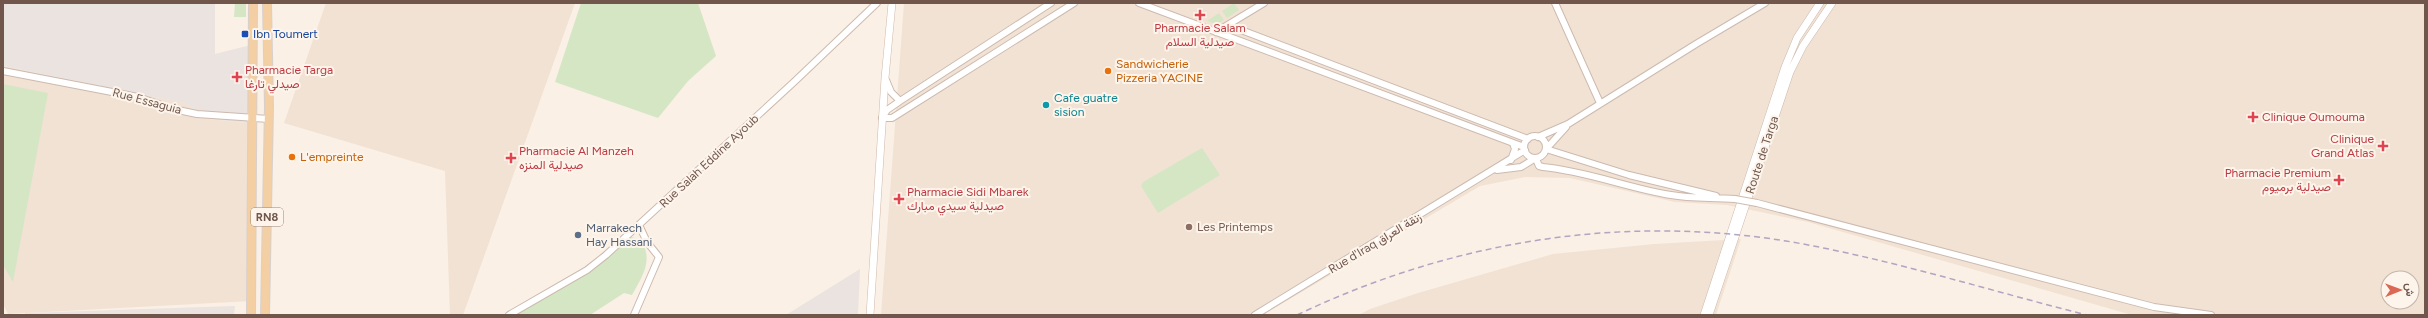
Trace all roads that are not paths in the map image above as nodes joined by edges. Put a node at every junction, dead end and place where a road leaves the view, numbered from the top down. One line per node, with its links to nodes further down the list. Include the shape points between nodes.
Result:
1 (253, 3): 21 (main road, RN8)
2 (267, 3): 20 (main road, RN8)
3 (877, 3): 36 (street, Rue Salah Eddine Ayoub)
4 (892, 3): 16 (main road)
5 (1052, 3): 17 (street)
6 (1074, 3): 19 (street, via 892,118)
7 (1139, 3): 14 (street)
8 (1264, 3): 13 (street)
9 (1555, 3): 18 (street)
10 (1765, 3): 18 (street)
11 (1820, 3): 43 (main road, Route de Targa, via 1797,38 1785,67)
12 (1832, 3): 44 (main road, Route de Targa, via 1802,46 1790,72)
13 (1228, 24): 14 (street); 25 (street)
14 (1216, 32): 26 (street)
15 (3, 71): 21 (street, Rue Essaguia, via 138,97 184,112)
16 (885, 78): 17 (street, via 891,92); 19 (main road)
17 (900, 101): 19 (street, via 887,110)
18 (1600, 103): 22 (street)
19 (882, 118): 41 (main road)
20 (269, 119): 21 (street, Rue Essaguia); 38 (main road, RN8)
21 (254, 120): 37 (main road, RN8)
22 (1568, 124): 23 (street); 24 (street)
23 (1538, 137): 25 (street); 28 (street, via 1545,142)
24 (1557, 137): 28 (street); 29 (street, via 1556,147)
25 (1528, 139): 27 (street)
26 (1512, 143): 27 (street); 31 (street, via 1515,149)
27 (1525, 149): 30 (street, via 1528,155); 31 (street, Rue d'Iraq زنقة العراق)
28 (1546, 149): 29 (street); 30 (street, via 1543,156)
29 (1560, 155): 35 (street)
30 (1535, 159): 32 (street, Rue d'Iraq زنقة العراق); 33 (street)
31 (1511, 160): 34 (street, Rue d'Iraq زنقة العراق)
32 (1521, 167): 33 (street); 34 (street, Rue d'Iraq زنقة العراق)
33 (1543, 168): 35 (street, via 1574,172 1672,196)
34 (1495, 170): 42 (street, Rue d'Iraq زنقة العراق)
35 (1724, 198): 45 (street, bridge, via 1757,203 2154,307)
36 (639, 225): 39 (street, Rue Salah Eddine Ayoub, via 592,267); 40 (street, via 647,242 659,257)
37 (251, 315)
38 (265, 315)
39 (509, 315)
40 (634, 315)
41 (870, 315)
42 (1255, 315)
43 (1704, 315)
44 (1709, 315)
45 (2210, 315)

